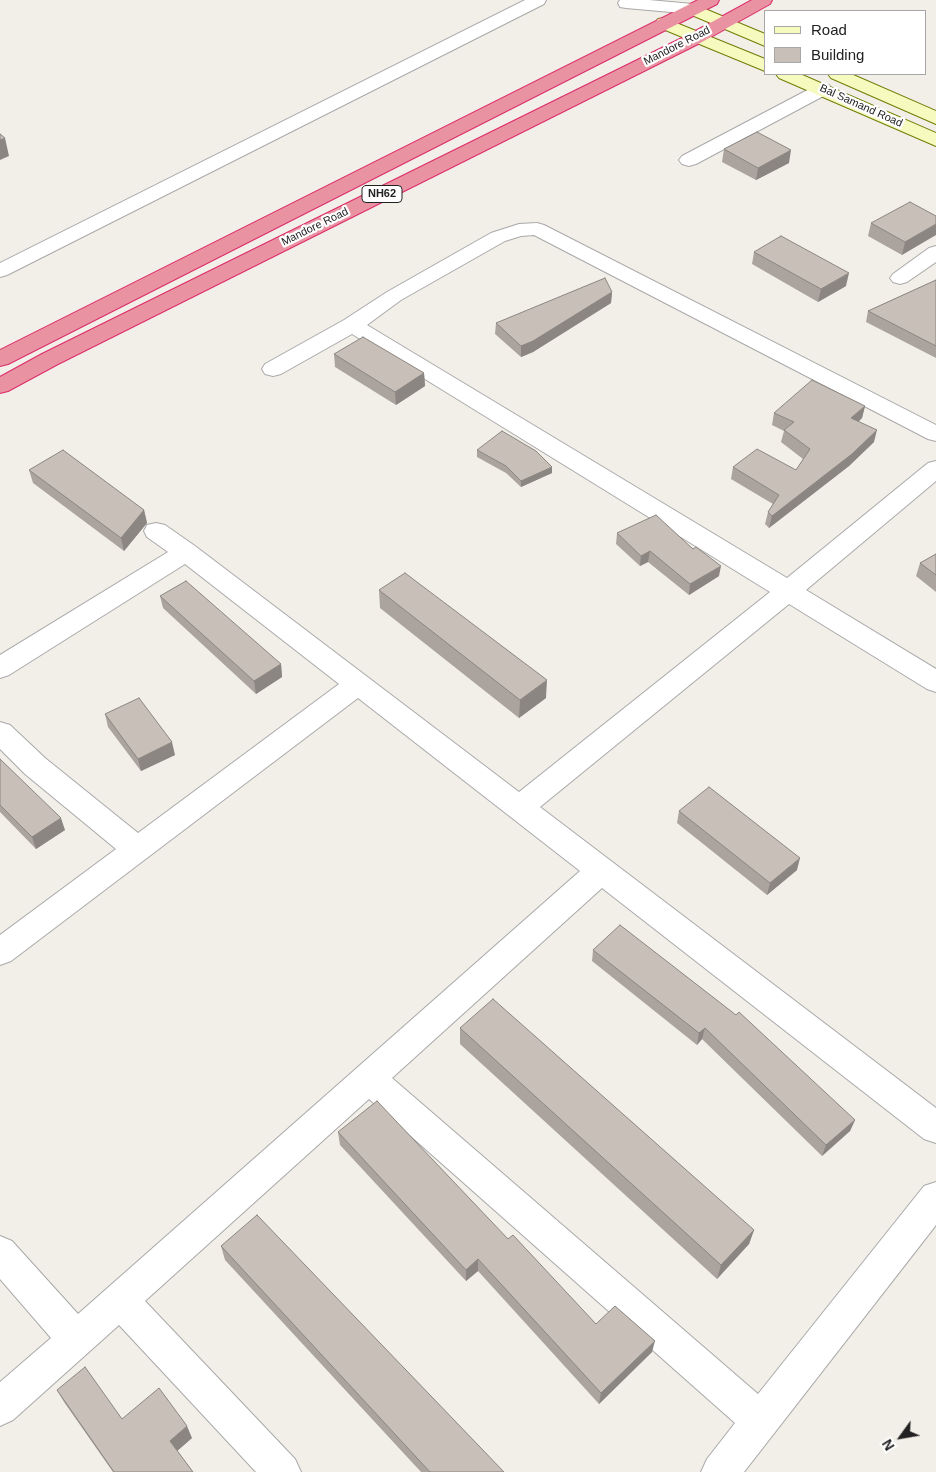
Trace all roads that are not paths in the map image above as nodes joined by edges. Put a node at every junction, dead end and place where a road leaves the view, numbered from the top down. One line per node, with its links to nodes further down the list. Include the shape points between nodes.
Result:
1 (538, 0): 18 (street)
2 (711, 0): 5 (highway, Mandore Road / NH62)
3 (764, 0): 6 (highway, Mandore Road / NH62)
4 (622, 2): 5 (street); 7 (street)
5 (693, 9): 6 (main road); 7 (highway, Mandore Road / NH62)
6 (724, 22): 8 (highway, Mandore Road / NH62); 9 (main road)
7 (664, 23): 8 (main road); 21 (highway, Mandore Road / NH62)
8 (696, 38): 10 (main road); 23 (highway, Mandore Road / NH62)
9 (764, 41)
10 (764, 66)
11 (788, 75): 13 (main road, Bal Samand Road)
12 (839, 75): 14 (main road, Bal Samand Road)
13 (823, 89): 15 (main road, Bal Samand Road); 16 (street)
14 (936, 118)
15 (936, 140)
16 (690, 160)
17 (936, 252): 19 (street)
18 (0, 271)
19 (900, 278)
20 (352, 325): 22 (street); 24 (street, via 394,296 498,237 519,230 537,229); 28 (street)
21 (0, 359)
22 (273, 369)
23 (0, 386)
24 (936, 434)
25 (936, 469): 28 (street)
26 (156, 532): 27 (street)
27 (186, 552): 29 (street); 31 (street)
28 (788, 592): 30 (street); 33 (street)
29 (0, 668)
30 (936, 682)
31 (358, 684): 33 (street); 34 (street)
32 (0, 732): 34 (street, via 35,766)
33 (519, 808): 35 (street)
34 (137, 850): 36 (street)
35 (601, 871): 37 (street); 38 (street)
36 (0, 952)
37 (369, 1078): 41 (street); 44 (street)
38 (936, 1128)
39 (936, 1198): 44 (street)
40 (0, 1253): 42 (street)
41 (120, 1300): 42 (street); 45 (street)
42 (76, 1339): 43 (street)
43 (0, 1407)
44 (760, 1422): 46 (street)
45 (282, 1472)
46 (720, 1472)

